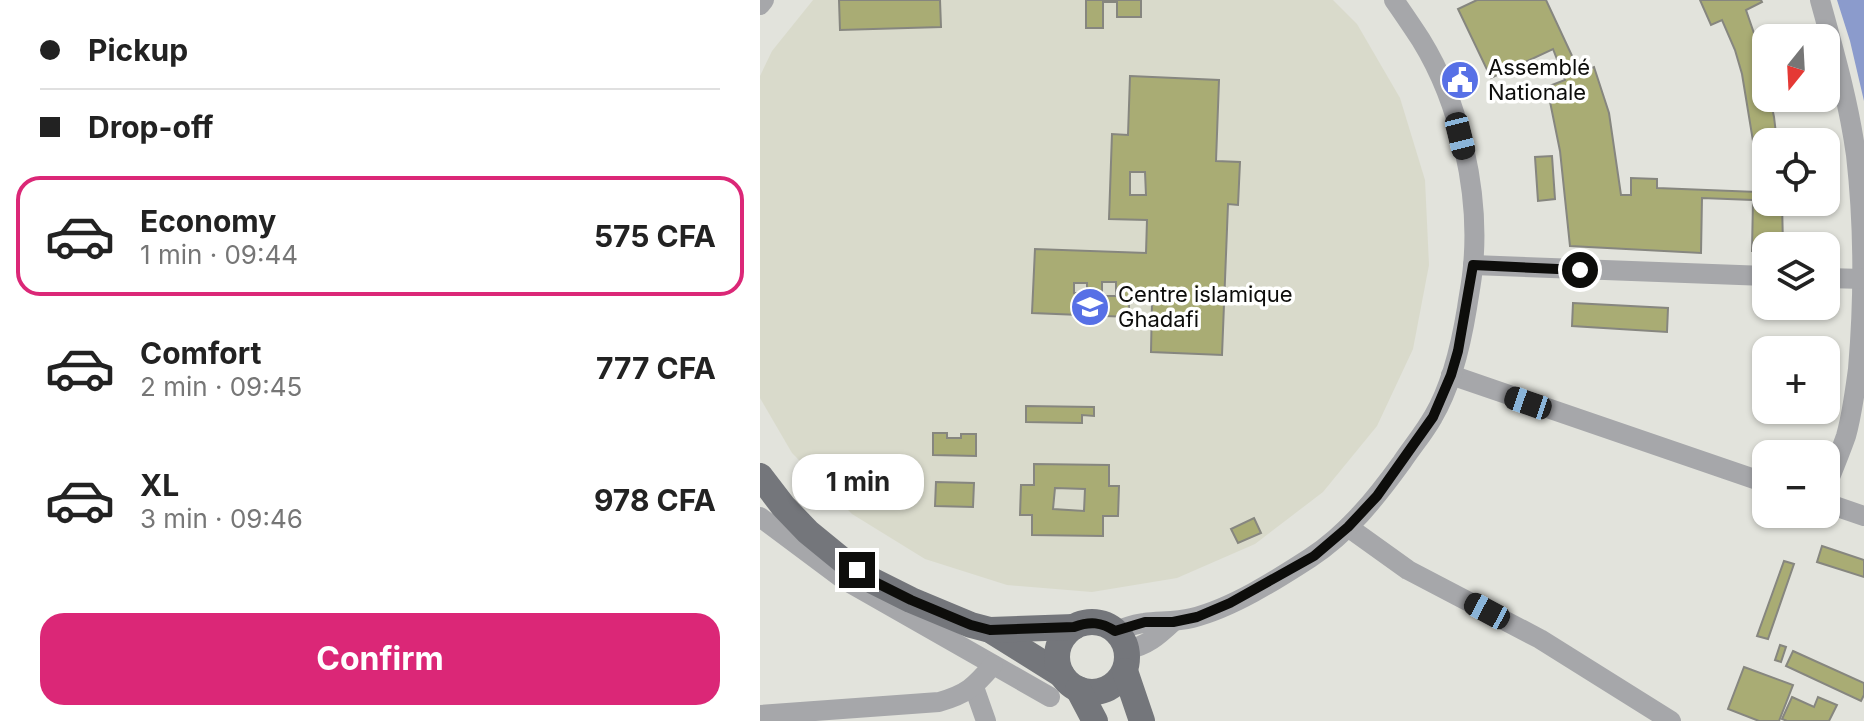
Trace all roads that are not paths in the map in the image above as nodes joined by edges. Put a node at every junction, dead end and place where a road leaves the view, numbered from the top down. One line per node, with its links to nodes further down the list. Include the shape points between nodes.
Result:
1 (764, 0): 4 (street)
2 (1394, 0): 6 (street, via 1446,90 1460,136 1470,175)
3 (1820, 0): 5 (street, via 1843,84)
4 (760, 5)
5 (1863, 221): 9 (street)
6 (1473, 265): 7 (street); 10 (street)
7 (1752, 275)
8 (1840, 278): 9 (street)
9 (1864, 279): 11 (street)
10 (1451, 375): 14 (street); 18 (street, via 1433,417)
11 (1855, 436): 12 (street)
12 (1840, 462)
13 (760, 476): 20 (main road, via 808,532 862,574 911,600)
14 (1752, 478)
15 (1840, 508): 16 (street)
16 (1864, 516)
17 (760, 517): 22 (street, via 843,579)
18 (1348, 527): 21 (street, via 1314,556 1259,588 1197,617 1173,622 1141,647); 29 (street, via 1408,570 1540,639)
19 (1074, 627): 20 (main road); 21 (main road, via 1106,625); 24 (main road, via 1059,643)
20 (990, 630): 24 (main road)
21 (1122, 651): 24 (main road, via 1118,681 1110,688 1089,692); 28 (main road)
22 (993, 665): 23 (street); 24 (street)
23 (974, 687): 25 (street, via 939,702); 26 (street)
24 (1063, 687): 27 (main road)
25 (760, 715)
26 (986, 721)
27 (1095, 721)
28 (1142, 721)
29 (1671, 721)

